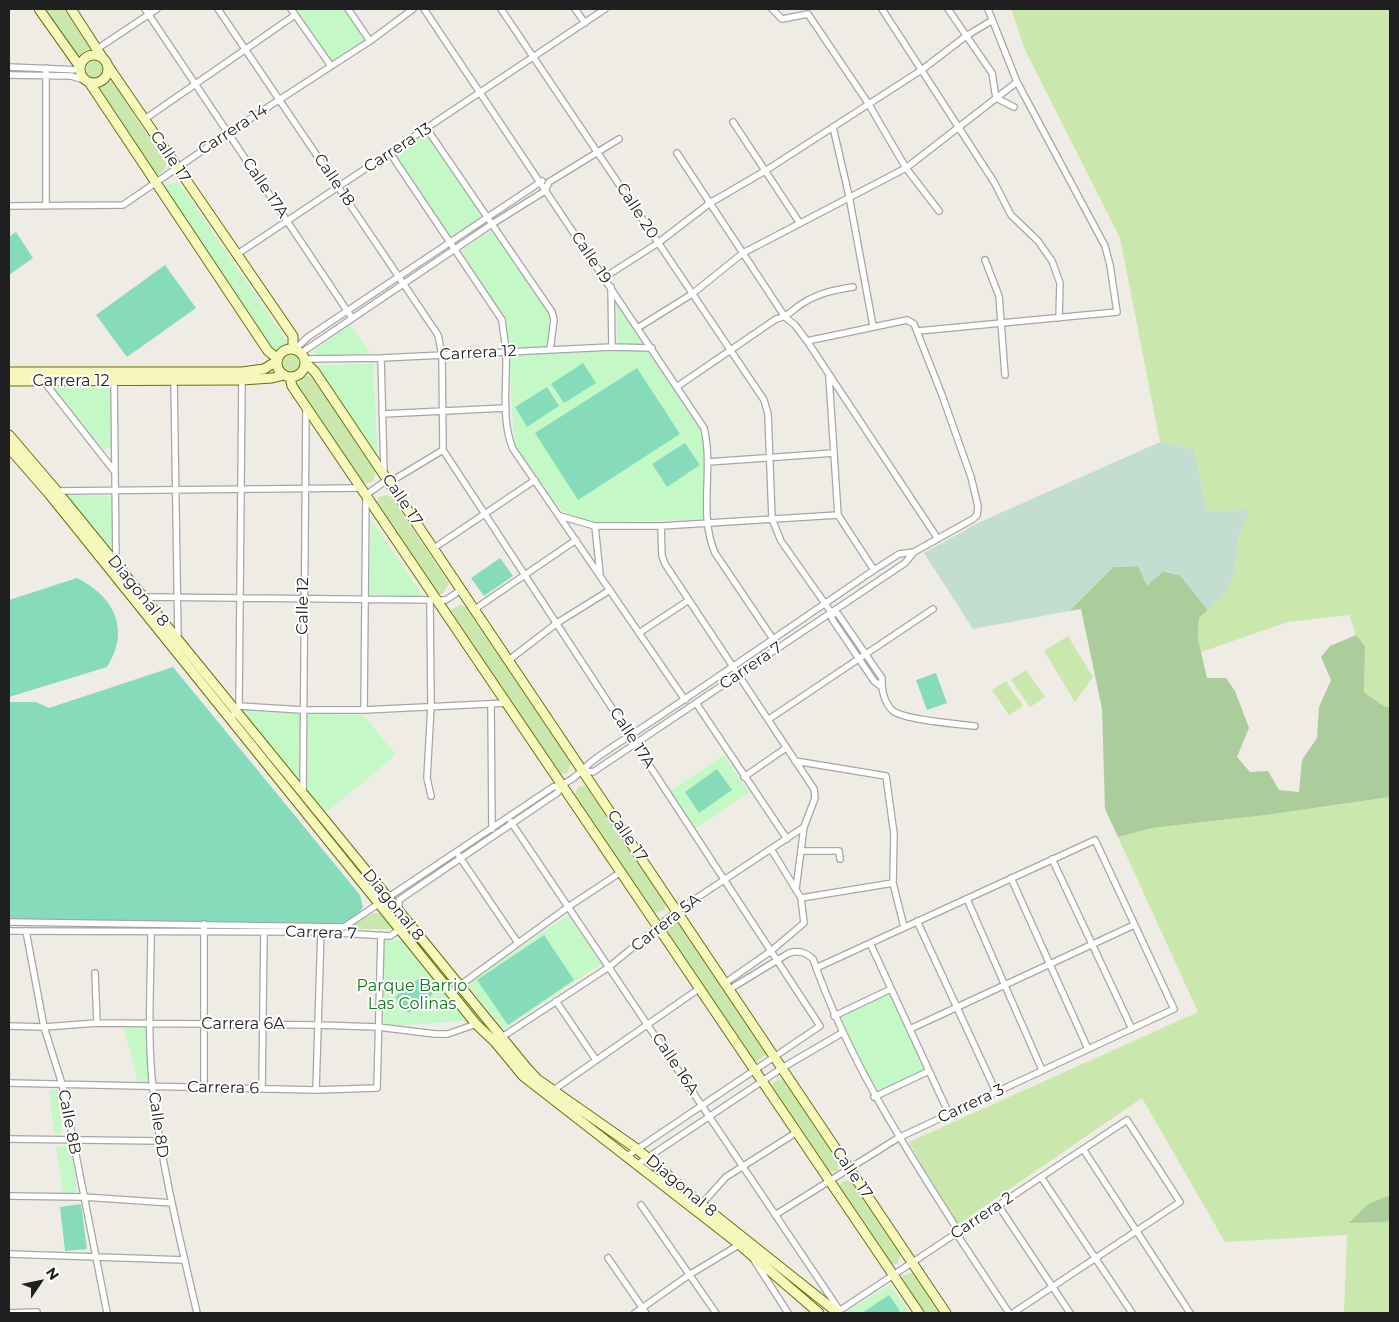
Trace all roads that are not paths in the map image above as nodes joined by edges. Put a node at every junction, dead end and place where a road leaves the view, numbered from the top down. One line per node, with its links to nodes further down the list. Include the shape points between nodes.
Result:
1 (39, 9): 31 (street)
2 (71, 9): 23 (street)
3 (157, 9): 17 (street)
4 (218, 9): 24 (street, Calle 18)
5 (291, 9): 18 (street)
6 (348, 9): 22 (street)
7 (413, 9): 22 (street, Carrera 14)
8 (424, 9): 38 (street, Calle 19)
9 (501, 9): 26 (street, Calle 20)
10 (575, 9): 20 (street)
11 (605, 9): 20 (street, Carrera 13)
12 (772, 9): 16 (street, via 782,19)
13 (882, 9): 32 (street)
14 (948, 9): 21 (street)
15 (988, 9): 19 (street)
16 (807, 11): 41 (street)
17 (147, 12): 23 (street); 37 (street, Calle 17A)
18 (295, 15): 24 (street); 28 (street)
19 (991, 21): 21 (street); 36 (street)
20 (584, 23): 26 (street, Carrera 13)
21 (966, 36): 32 (street); 39 (street, via 992,73)
22 (370, 40): 28 (street, Carrera 14)
23 (97, 48): 25 (street)
24 (245, 49): 37 (street); 40 (street, Calle 18)
25 (102, 57): 27 (street); 31 (street, via 88,56 82,60)
26 (534, 57): 38 (street, Carrera 13); 50 (street, Calle 20)
27 (108, 66): 35 (street, via 104,80 97,83); 43 (street, Calle 17)
28 (331, 66): 40 (street, Carrera 14)
29 (9, 67): 30 (street)
30 (46, 68): 31 (street); 34 (street)
31 (80, 69): 35 (street)
32 (922, 69): 41 (street); 46 (street)
33 (9, 75): 34 (street)
34 (44, 75): 35 (street, via 71,76); 63 (street)
35 (87, 81): 58 (street, Calle 17)
36 (1017, 82): 39 (street); 85 (street, via 1104,246 1110,265 1117,312)
37 (196, 83): 43 (street); 48 (street, Calle 17A)
38 (480, 95): 47 (street, Carrera 13); 56 (street, Calle 19)
39 (996, 98): 42 (street); 46 (street)
40 (279, 100): 48 (street, Carrera 14); 59 (street, Calle 18)
41 (868, 103): 45 (street); 54 (street)
42 (1014, 107)
43 (145, 119): 53 (street, Calle 17)
44 (733, 122): 55 (street)
45 (833, 127): 55 (street); 61 (street)
46 (959, 127): 54 (street); 85 (street, via 1011,215 1038,241 1052,261 1060,283)
47 (427, 129): 51 (street, Carrera 13); 66 (street)
48 (228, 133): 53 (street, Carrera 14); 67 (street, Calle 17A)
49 (619, 139): 50 (street)
50 (597, 151): 57 (street); 71 (street, Calle 20)
51 (390, 153): 59 (street, Carrera 13); 70 (street)
52 (677, 153): 62 (street)
53 (177, 167): 58 (street, Carrera 14); 74 (street, Calle 17)
54 (906, 168): 61 (street); 65 (street)
55 (766, 171): 62 (street); 68 (street)
56 (539, 181): 57 (street); 60 (street, Calle 19); 66 (street)
57 (549, 182): 60 (street)
58 (157, 183): 63 (street, Carrera 14, via 123,205); 99 (street, Calle 17)
59 (339, 187): 67 (street, Carrera 13); 76 (street, Calle 18)
60 (545, 191): 69 (street); 77 (street, Calle 19)
61 (849, 196): 68 (street); 87 (street)
62 (710, 203): 71 (street); 73 (street)
63 (46, 205): 64 (street, Carrera 14)
64 (9, 206)
65 (939, 211)
66 (487, 216): 69 (street); 70 (street)
67 (287, 220): 74 (street, Carrera 13); 82 (street, Calle 17A)
68 (799, 222): 73 (street)
69 (492, 224): 72 (street); 93 (street, via 552,312)
70 (450, 241): 72 (street); 76 (street)
71 (658, 243): 77 (street); 81 (street, Calle 20)
72 (456, 248): 78 (street); 95 (street, via 502,320)
73 (743, 254): 81 (street); 83 (street)
74 (236, 256): 96 (street, Calle 17, via 293,336)
75 (985, 260): 86 (street, via 998,296)
76 (399, 277): 78 (street, Calle 18); 82 (street)
77 (605, 277): 79 (street, Calle 19)
78 (403, 283): 84 (street); 97 (street, Calle 18, via 438,335)
79 (611, 287): 88 (street, Calle 19); 91 (street)
80 (853, 287): 83 (street, via 826,292 801,304)
81 (692, 294): 88 (street); 94 (street, Calle 20)
82 (348, 311): 84 (street, Calle 17A); 96 (street)
83 (785, 317): 90 (street); 94 (street, via 776,319)
84 (352, 318): 96 (street)
85 (1059, 318): 86 (street)
86 (1001, 322): 89 (street); 102 (street)
87 (874, 326): 89 (street, via 906,320); 90 (street)
88 (638, 327): 92 (street, Calle 19)
89 (918, 331): 138 (street, Carrera 7, via 978,506 977,515)
90 (807, 341): 101 (street)
91 (612, 347): 92 (street, Carrera 12); 93 (street, Carrera 12)
92 (652, 348): 109 (street, Calle 19)
93 (550, 350): 95 (street, Carrera 12)
94 (731, 350): 109 (street); 120 (street, Calle 20, via 764,400 768,414)
95 (506, 352): 97 (street, Carrera 12); 111 (street)
96 (300, 354): 98 (street, Carrera 12); 99 (street, via 283,351); 107 (street, via 300,374); 123 (street, Calle 17)
97 (442, 355): 98 (street, Carrera 12); 112 (street, Calle 18)
98 (380, 358): 113 (street)
99 (277, 360): 106 (street, Carrera 12, via 264,369); 107 (street, via 278,368)
100 (9, 372): 103 (street, Carrera 12)
101 (828, 375): 119 (street); 138 (street)
102 (1005, 375)
103 (41, 376): 104 (street, Carrera 12); 108 (street, Carrera 12); 117 (street)
104 (114, 376): 105 (street, Carrera 12); 115 (street)
105 (174, 376): 106 (street, Carrera 12); 128 (street)
106 (242, 376): 107 (street, Carrera 12, via 266,379); 127 (street)
107 (287, 376): 110 (street, Calle 17)
108 (9, 381)
109 (678, 386): 121 (street, Calle 19, via 704,428)
110 (306, 407): 125 (street, Calle 12); 129 (street, Calle 17)
111 (506, 408): 112 (street); 124 (street, via 510,442)
112 (444, 411): 113 (street); 118 (street, Calle 18)
113 (382, 414): 123 (street)
114 (9, 435): 130 (street, Diagonal 8)
115 (114, 447): 117 (street, via 106,453); 122 (street)
116 (9, 448): 130 (street, Diagonal 8)
117 (96, 449): 122 (street)
118 (443, 450): 123 (street); 131 (street, Calle 17A)
119 (834, 453): 120 (street); 132 (street)
120 (769, 458): 121 (street); 134 (street)
121 (708, 462): 135 (street, Calle 19)
122 (115, 472): 126 (street)
123 (387, 479): 129 (street); 140 (street, Calle 17)
124 (534, 480): 131 (street); 133 (street)
125 (305, 487): 127 (street); 129 (street); 152 (street, Calle 12)
126 (115, 489): 128 (street); 130 (street); 142 (street)
127 (241, 489): 128 (street); 149 (street)
128 (176, 490): 148 (street)
129 (363, 492): 150 (street); 153 (street, Calle 17)
130 (53, 493): 142 (street, Diagonal 8); 151 (street, Diagonal 8)
131 (485, 513): 140 (street); 144 (street, Calle 17A)
132 (838, 515): 134 (street); 143 (street)
133 (559, 516): 136 (street); 139 (street)
134 (772, 519): 135 (street); 155 (street, via 780,541)
135 (707, 523): 137 (street); 161 (street, Calle 19, via 715,553)
136 (595, 526): 137 (street); 145 (street)
137 (661, 526): 154 (street, via 665,564)
138 (938, 539): 141 (street, Carrera 7)
139 (576, 540): 144 (street); 145 (street)
140 (434, 548): 146 (street, Calle 17)
141 (914, 552): 143 (street, Carrera 7, via 900,554); 158 (street, Carrera 7, via 905,563)
142 (116, 563): 151 (street, Diagonal 8)
143 (874, 570): 155 (street, Carrera 7)
144 (525, 575): 156 (street); 159 (street, Calle 17A)
145 (601, 577): 147 (street)
146 (462, 589): 153 (street, via 446,600); 156 (street, Calle 17)
147 (610, 590): 159 (street); 160 (street)
148 (178, 597): 149 (street); 151 (street); 162 (street)
149 (240, 598): 152 (street); 176 (street)
150 (366, 598): 152 (street); 153 (street); 175 (street)
151 (140, 599): 162 (street, Diagonal 8)
152 (304, 599): 174 (street, Calle 12)
153 (434, 600): 170 (street, Calle 17); 173 (street)
154 (690, 600): 160 (street); 166 (street)
155 (825, 604): 158 (street); 161 (street, Carrera 7)
156 (475, 609): 165 (street, Calle 17)
157 (933, 609): 163 (street)
158 (831, 612): 163 (street, via 838,614); 164 (street, via 832,619); 167 (street, Carrera 7)
159 (557, 624): 165 (street); 179 (street, Calle 17A)
160 (639, 633): 169 (street)
161 (773, 639): 166 (street, Carrera 7)
162 (175, 643): 176 (street, Diagonal 8)
163 (866, 654): 164 (street); 168 (street, via 882,678)
164 (858, 659): 168 (street); 177 (street)
165 (509, 660): 183 (street, Calle 17)
166 (734, 667): 167 (street); 169 (street, Carrera 7)
167 (738, 674): 171 (street, Carrera 7); 177 (street)
168 (882, 688): 178 (street, via 894,712 936,722)
169 (685, 700): 179 (street, Carrera 7)
170 (507, 703): 172 (street); 185 (street, Calle 17)
171 (696, 703): 180 (street, Carrera 7); 184 (street)
172 (491, 704): 173 (street); 191 (street)
173 (431, 706): 175 (street); 186 (street, via 427,784)
174 (302, 710): 175 (street); 176 (street); 187 (street, Calle 12)
175 (364, 710)
176 (236, 712): 187 (street, Diagonal 8)
177 (769, 719): 181 (street)
178 (975, 726)
179 (630, 735): 180 (street, Calle 17A); 183 (street, Carrera 7)
180 (635, 744): 183 (street, Carrera 7, via 593,772); 200 (street, Calle 17A)
181 (786, 748): 182 (street); 184 (street)
182 (795, 761): 190 (street, via 814,789 815,798); 201 (street, via 886,776 894,834)
183 (584, 771): 185 (street, Carrera 7); 208 (street, Calle 17)
184 (744, 777): 192 (street)
185 (563, 785): 188 (street, Carrera 7, via 553,787); 189 (street, Carrera 7, via 557,793); 198 (street, Calle 17)
186 (430, 796)
187 (300, 799): 203 (street, Diagonal 8); 206 (street, Diagonal 8)
188 (508, 818): 189 (street, Calle 16A); 191 (street, Carrera 7)
189 (512, 824): 195 (street, Carrera 7); 207 (street, Calle 16A)
190 (804, 827): 192 (street, Carrera 5A); 194 (street)
191 (492, 829): 195 (street, Carrera 7)
192 (786, 839): 193 (street, Carrera 5A)
193 (771, 849): 200 (street, Carrera 5A); 202 (street)
194 (802, 851): 196 (street, via 839,851); 202 (street)
195 (458, 855): 203 (street, Carrera 7); 209 (street, Carrera 7, via 399,900); 224 (street)
196 (840, 859)
197 (1052, 859): 199 (street); 213 (street, via 1095,840); 226 (street)
198 (622, 872): 207 (street); 214 (street, Calle 17)
199 (1011, 878): 205 (street); 229 (street)
200 (724, 880): 208 (street, Carrera 5A); 227 (street, Calle 17A)
201 (893, 883): 204 (street); 215 (street)
202 (796, 890): 204 (street)
203 (387, 897): 206 (street, Carrera 7); 209 (street, Diagonal 8)
204 (801, 898): 227 (street, via 805,917 801,927)
205 (967, 899): 210 (street); 233 (street)
206 (379, 903): 216 (street, Diagonal 8); 217 (street, Carrera 7, via 344,927)
207 (568, 907): 224 (street); 230 (street, Calle 16A)
208 (677, 911): 214 (street, Carrera 5A); 235 (street, Calle 17)
209 (401, 914): 216 (street, Carrera 7); 234 (street, Diagonal 8)
210 (917, 921): 215 (street); 239 (street)
211 (9, 922): 212 (street, Carrera 7)
212 (204, 924): 217 (street, Carrera 7); 222 (street)
213 (1134, 925): 226 (street); 251 (street, Carrera 3, via 1174,1009)
214 (658, 926): 230 (street, Carrera 5A); 236 (street, Calle 17)
215 (904, 927): 225 (street)
216 (400, 928): 223 (street, Carrera 7, via 390,936); 245 (street, Diagonal 8)
217 (321, 930): 221 (street, Carrera 7); 223 (street, Carrera 7); 247 (street)
218 (26, 931): 219 (street, Carrera 7); 220 (street, Carrera 7); 250 (street, Calle 8B)
219 (9, 932)
220 (151, 932): 222 (street, Carrera 7); 242 (street, Calle 8D)
221 (264, 932): 222 (street, Carrera 7); 244 (street)
222 (204, 933): 243 (street)
223 (382, 936): 249 (street)
224 (518, 943): 234 (street)
225 (870, 943): 231 (street); 237 (street)
226 (1092, 944): 229 (street); 251 (street)
227 (771, 951): 228 (street, Calle 17A); 235 (street)
228 (776, 959): 231 (street, via 797,951 806,953); 235 (street); 256 (street, Calle 17A, via 820,1026)
229 (1050, 964): 233 (street); 255 (street)
230 (610, 967): 238 (street, Carrera 5A); 246 (street, Calle 16A)
231 (816, 968): 240 (street)
232 (96, 973): 241 (street)
233 (1005, 985): 239 (street); 260 (street)
234 (458, 986): 254 (street, Diagonal 8)
235 (727, 986): 256 (street, Calle 17)
236 (700, 988): 246 (street); 259 (street, Calle 17)
237 (891, 989): 240 (street); 252 (street)
238 (556, 1001): 254 (street, Carrera 5A); 257 (street)
239 (957, 1007): 252 (street); 270 (street)
240 (834, 1016): 253 (street)
241 (97, 1023): 242 (street, Carrera 6A); 250 (street, Carrera 6A)
242 (150, 1024): 243 (street, Carrera 6A); 265 (street, Calle 8D)
243 (204, 1024): 244 (street, Carrera 6A); 266 (street)
244 (263, 1024): 247 (street, Carrera 6A); 267 (street)
245 (476, 1024): 249 (street, Carrera 6A, via 448,1034); 271 (street, Diagonal 8, via 523,1076)
246 (648, 1024): 257 (street); 273 (street, Calle 16A)
247 (318, 1025): 249 (street, Carrera 6A); 269 (street)
248 (9, 1026): 250 (street, Carrera 6A)
249 (378, 1026): 269 (street, Carrera 6, via 377,1088)
250 (44, 1027): 264 (street, Calle 8B)
251 (1132, 1028): 255 (street, Carrera 3)
252 (910, 1029): 261 (street)
253 (842, 1033): 258 (street); 272 (street)
254 (502, 1037): 268 (street, Diagonal 8, via 537,1079)
255 (1088, 1049): 260 (street, Carrera 3)
256 (774, 1056): 258 (street, Calle 17); 259 (street)
257 (596, 1060): 268 (street)
258 (782, 1068): 262 (street); 287 (street, Calle 17)
259 (755, 1070): 262 (street, Calle 17); 273 (street)
260 (1042, 1070): 270 (street, Carrera 3)
261 (929, 1071): 272 (street); 274 (street)
262 (763, 1082): 275 (street); 276 (street, Calle 17)
263 (9, 1083): 264 (street, Carrera 6)
264 (62, 1084): 265 (street, Carrera 6); 279 (street, Calle 8B)
265 (152, 1086): 266 (street, Carrera 6); 280 (street, Calle 8D)
266 (204, 1088): 267 (street, Carrera 6)
267 (262, 1089): 269 (street, Carrera 6)
268 (554, 1089): 271 (street); 281 (street, Diagonal 8)
269 (316, 1090)
270 (996, 1092): 274 (street, Carrera 3)
271 (547, 1096): 283 (street, Diagonal 8)
272 (874, 1097): 277 (street)
273 (703, 1105): 275 (street, Calle 16A); 281 (street)
274 (949, 1114): 277 (street, Carrera 3)
275 (711, 1116): 284 (street); 286 (street, Calle 16A)
276 (797, 1132): 286 (street); 289 (street, Calle 17)
277 (898, 1138): 287 (street, Carrera 3); 298 (street)
278 (9, 1139): 279 (street)
279 (73, 1141): 280 (street); 291 (street, Calle 8B)
280 (159, 1141): 292 (street, Calle 8D)
281 (637, 1149): 283 (street); 284 (street, Diagonal 8)
282 (1083, 1149): 288 (street, Carrera 2); 297 (street); 297 (street, Carrera 2, via 1126,1120 1180,1202)
283 (627, 1156): 285 (street, Diagonal 8)
284 (648, 1158): 285 (street); 295 (street, Diagonal 8)
285 (638, 1164): 295 (street, Diagonal 8)
286 (743, 1166): 295 (street, via 726,1177); 296 (street, Calle 16A)
287 (849, 1169): 289 (street, Carrera 3); 306 (street, Calle 17)
288 (1041, 1177): 294 (street, Carrera 2); 304 (street)
289 (830, 1181): 296 (street, Carrera 3); 308 (street, Calle 17)
290 (9, 1196): 291 (street)
291 (84, 1197): 292 (street); 302 (street, Calle 8B)
292 (172, 1203): 305 (street, Calle 8D)
293 (641, 1205): 307 (street)
294 (998, 1205): 298 (street, Carrera 2); 309 (street)
295 (699, 1208): 299 (street, Diagonal 8)
296 (775, 1215): 312 (street, Calle 16A)
297 (1137, 1231): 304 (street); 313 (street)
298 (957, 1232): 306 (street, Carrera 2); 323 (street)
299 (743, 1243): 301 (street, Diagonal 8); 307 (street); 312 (street, Diagonal 8)
300 (9, 1254): 302 (street)
301 (750, 1254): 319 (street); 320 (street, Diagonal 8)
302 (96, 1256): 305 (street); 315 (street, Calle 8B)
303 (608, 1258): 310 (street)
304 (1096, 1258): 309 (street); 326 (street)
305 (185, 1260): 316 (street, Calle 8D)
306 (912, 1263): 308 (street, Carrera 2); 322 (street, Calle 17)
307 (689, 1275): 310 (street); 318 (street)
308 (893, 1275): 312 (street, Carrera 2); 321 (street, Calle 17)
309 (1053, 1287): 324 (street); 325 (street)
310 (644, 1311): 317 (street)
311 (38, 1312): 314 (street)
312 (838, 1312)
313 (1187, 1312)
314 (9, 1313)
315 (107, 1313)
316 (197, 1313)
317 (635, 1313)
318 (716, 1313)
319 (788, 1313)
320 (819, 1313)
321 (919, 1313)
322 (946, 1313)
323 (1009, 1313)
324 (1013, 1313)
325 (1070, 1313)
326 (1132, 1313)

